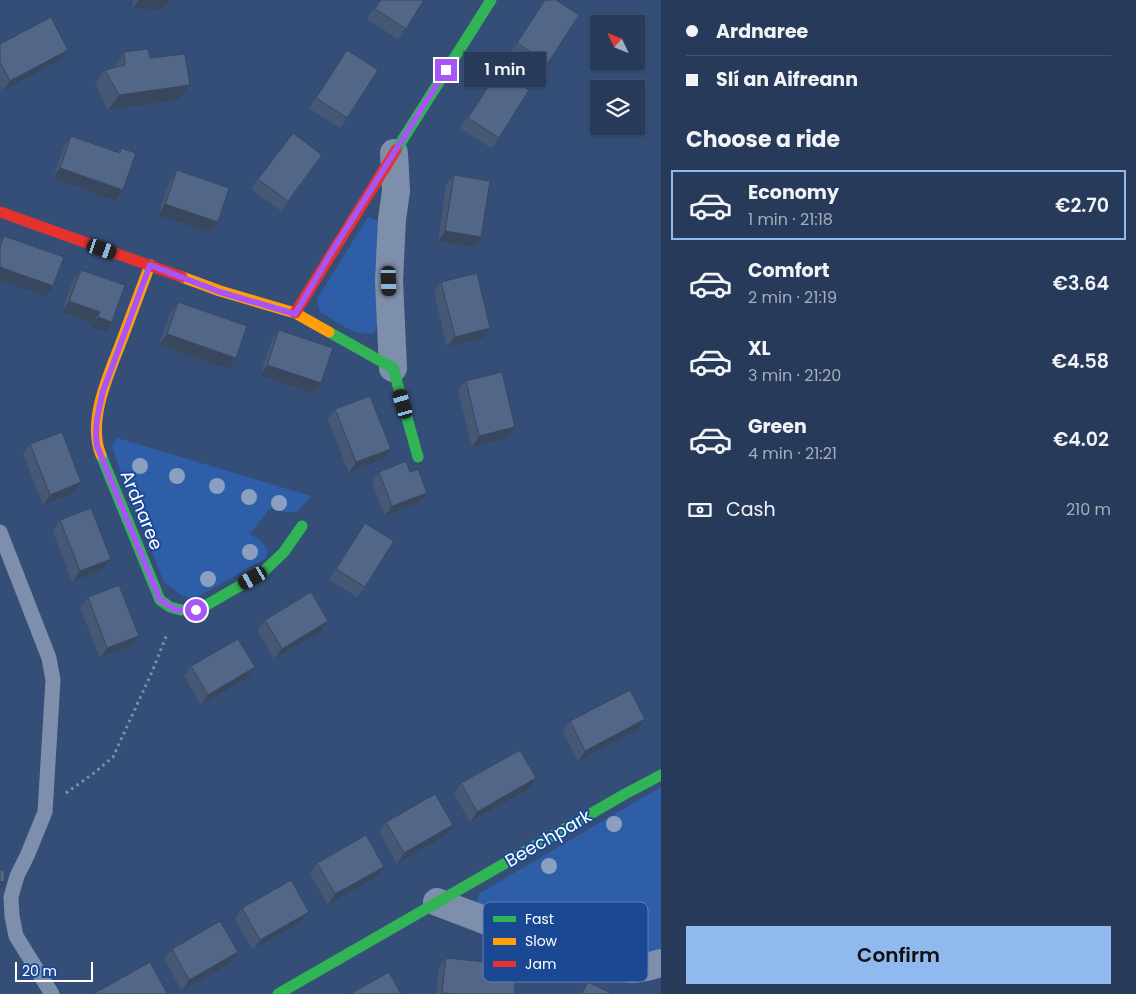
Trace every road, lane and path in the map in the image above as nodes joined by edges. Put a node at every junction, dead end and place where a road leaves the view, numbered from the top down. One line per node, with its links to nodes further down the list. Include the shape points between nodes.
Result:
1 (491, 0): 2 (street)
2 (394, 153): 5 (street); 6 (street, via 396,191 389,281)
3 (0, 212): 4 (street)
4 (150, 265): 5 (street, via 220,292); 10 (street, Ardnaree, via 103,391 95,434 97,446 160,600)
5 (295, 314): 6 (street)
6 (392, 368): 7 (street)
7 (418, 458)
8 (302, 526): 10 (street, via 284,552 262,572 196,610)
9 (0, 532): 12 (lane, via 49,658 53,680)
10 (176, 610): 12 (path, via 113,757)
11 (661, 774): 13 (street, Beechpark)
12 (45, 812): 17 (lane, via 11,896 16,936)
13 (437, 902): 14 (street); 18 (street, Beechpark)
14 (483, 919)
15 (661, 963): 16 (street)
16 (648, 966)
17 (52, 994)
18 (278, 994)

